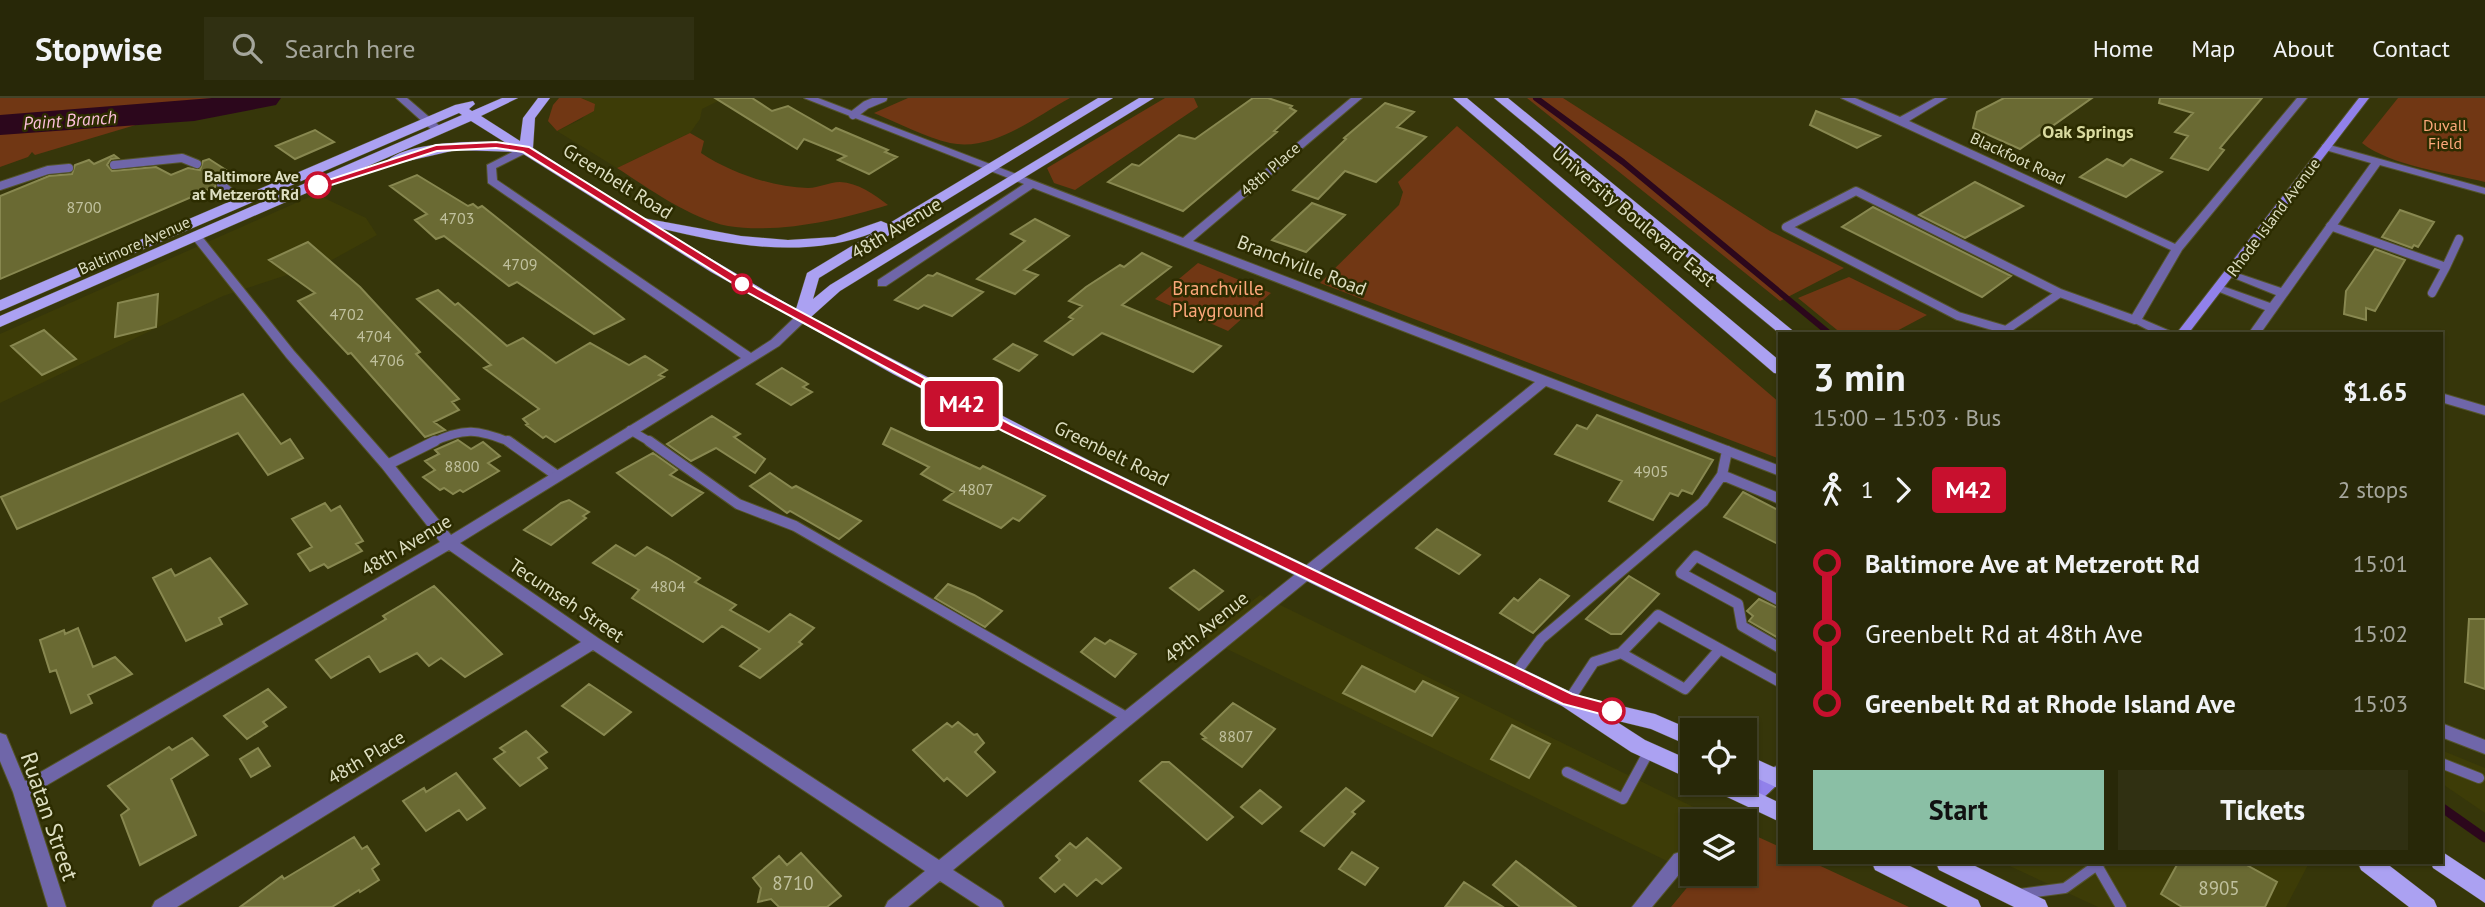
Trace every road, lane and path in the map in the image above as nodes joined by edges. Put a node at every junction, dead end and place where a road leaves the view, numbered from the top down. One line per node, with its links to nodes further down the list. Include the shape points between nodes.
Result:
1 (401, 98): 20 (street)
2 (482, 98): 16 (main road, Baltimore Avenue)
3 (512, 98): 18 (main road, Baltimore Avenue)
4 (544, 98): 23 (main road, via 529,118)
5 (883, 98): 17 (lane)
6 (1107, 98): 28 (main road, 48th Avenue)
7 (1148, 98): 29 (main road, 48th Avenue)
8 (1357, 98): 41 (street, 48th Place)
9 (1459, 98): 60 (main road, University Boulevard East)
10 (1500, 98): 55 (main road, University Boulevard East)
11 (1846, 98): 19 (street, Blackfoot Road)
12 (1942, 98): 19 (street)
13 (2302, 98): 42 (street)
14 (2364, 98): 22 (street, Rhode Island Avenue)
15 (810, 99): 17 (street, Branchville Road)
16 (459, 108): 18 (main road, Greenbelt Road); 20 (main road, Baltimore Avenue)
17 (853, 115): 28 (street, Branchville Road)
18 (472, 116): 21 (main road, Baltimore Avenue); 23 (main road, Greenbelt Road)
19 (1901, 121): 42 (street, Blackfoot Road)
20 (426, 122): 21 (street); 35 (main road, Baltimore Avenue)
21 (438, 131): 34 (main road, Baltimore Avenue)
22 (2326, 148): 24 (street); 44 (street, Rhode Island Avenue)
23 (526, 149): 34 (main road, via 496,145 436,148); 37 (main road, Greenbelt Road); 59 (street, via 491,167 492,181)
24 (2377, 162): 33 (street); 38 (street)
25 (114, 164): 26 (lane, via 182,159)
26 (197, 164)
27 (69, 168): 32 (lane)
28 (992, 169): 29 (street, Branchville Road); 36 (main road, 48th Avenue)
29 (1016, 177): 31 (street, Branchville Road); 52 (main road, 48th Avenue, via 835,288)
30 (221, 184): 35 (lane)
31 (1032, 184): 41 (street, Branchville Road); 45 (street, 48th Avenue)
32 (0, 186)
33 (2485, 191)
34 (296, 193): 39 (main road, Baltimore Avenue)
35 (241, 202): 50 (main road, Baltimore Avenue)
36 (917, 212): 37 (main road, via 836,241 785,244 717,236); 52 (main road, 48th Avenue, via 812,276)
37 (632, 216): 52 (main road, Greenbelt Road)
38 (2330, 226): 43 (lane); 48 (street)
39 (196, 236): 54 (main road, Baltimore Avenue); 66 (street, Tecumseh Street)
40 (2459, 239): 43 (lane)
41 (1185, 242): 61 (street, Branchville Road)
42 (2177, 249): 53 (street)
43 (2446, 267): 49 (lane)
44 (2230, 274): 46 (street, Rhode Island Avenue); 48 (street)
45 (882, 283)
46 (2218, 289): 51 (street); 57 (street, Rhode Island Avenue)
47 (2060, 293): 47 (lane, via 2006,330 1958,316 1786,227 1856,191); 53 (lane)
48 (2282, 293): 51 (street)
49 (2432, 293)
50 (0, 306)
51 (2271, 308): 58 (street)
52 (801, 318): 59 (street, 48th Avenue); 72 (main road, Greenbelt Road, via 1008,428)
53 (2135, 320): 56 (street)
54 (0, 322)
55 (1787, 332)
56 (2162, 332)
57 (2184, 332)
58 (2255, 332)
59 (750, 358): 64 (street, 48th Avenue)
60 (1778, 367)
61 (1545, 380): 65 (street, Branchville Road); 72 (street, 49th Avenue)
62 (2443, 398): 63 (street)
63 (2485, 411)
64 (630, 430): 68 (street, 48th Avenue); 81 (lane, via 738,504 813,536)
65 (1727, 451): 67 (street, Branchville Road); 69 (lane)
66 (387, 465): 68 (lane, via 456,431 490,434 512,443); 71 (street, Tecumseh Street)
67 (1778, 470)
68 (556, 475): 71 (street, 48th Avenue)
69 (1722, 475): 70 (lane); 78 (lane, via 1703,502 1541,639)
70 (1778, 498)
71 (449, 543): 74 (street, Tecumseh Street); 93 (street, 48th Avenue)
72 (1308, 572): 78 (main road, Greenbelt Road); 81 (street, 49th Avenue)
73 (1778, 600): 75 (lane, via 1696,556 1681,573 1738,604 1742,626)
74 (593, 642): 103 (street, Tecumseh Street); 107 (street, 48th Place)
75 (1778, 647)
76 (1720, 649): 77 (lane, via 1658,615); 77 (lane, via 1685,689); 79 (lane)
77 (1621, 653): 80 (lane, via 1594,662)
78 (1515, 674): 80 (main road, Greenbelt Road)
79 (1778, 681)
80 (1569, 700): 83 (main road, via 1655,722); 86 (main road, Greenbelt Road)
81 (1128, 718): 103 (street, 49th Avenue)
82 (2443, 731): 85 (street)
83 (1680, 733)
84 (0, 740): 93 (street, Ruatan Street)
85 (2485, 747)
86 (1649, 751): 88 (main road, Greenbelt Road); 90 (lane, via 1623,799)
87 (2443, 764): 92 (lane)
88 (1680, 765)
89 (1757, 768): 91 (main road)
90 (1567, 772)
91 (1778, 776): 95 (street)
92 (2479, 778)
93 (21, 792): 106 (street, Ruatan Street)
94 (1741, 795): 95 (main road)
95 (1749, 799): 96 (main road)
96 (1778, 812)
97 (1680, 860): 110 (street)
98 (2443, 862): 104 (main road)
99 (1885, 864): 111 (main road)
100 (1949, 864): 105 (main road)
101 (2370, 864): 114 (main road)
102 (2099, 865): 105 (lane, via 2065,888); 113 (lane)
103 (940, 870): 108 (street, 49th Avenue); 109 (street, Tecumseh Street)
104 (2485, 893)
105 (2013, 896): 112 (main road)
106 (57, 907)
107 (161, 907)
108 (894, 907)
109 (995, 907)
110 (1641, 907)
111 (1970, 907)
112 (2037, 907)
113 (2122, 907)
114 (2426, 907)

